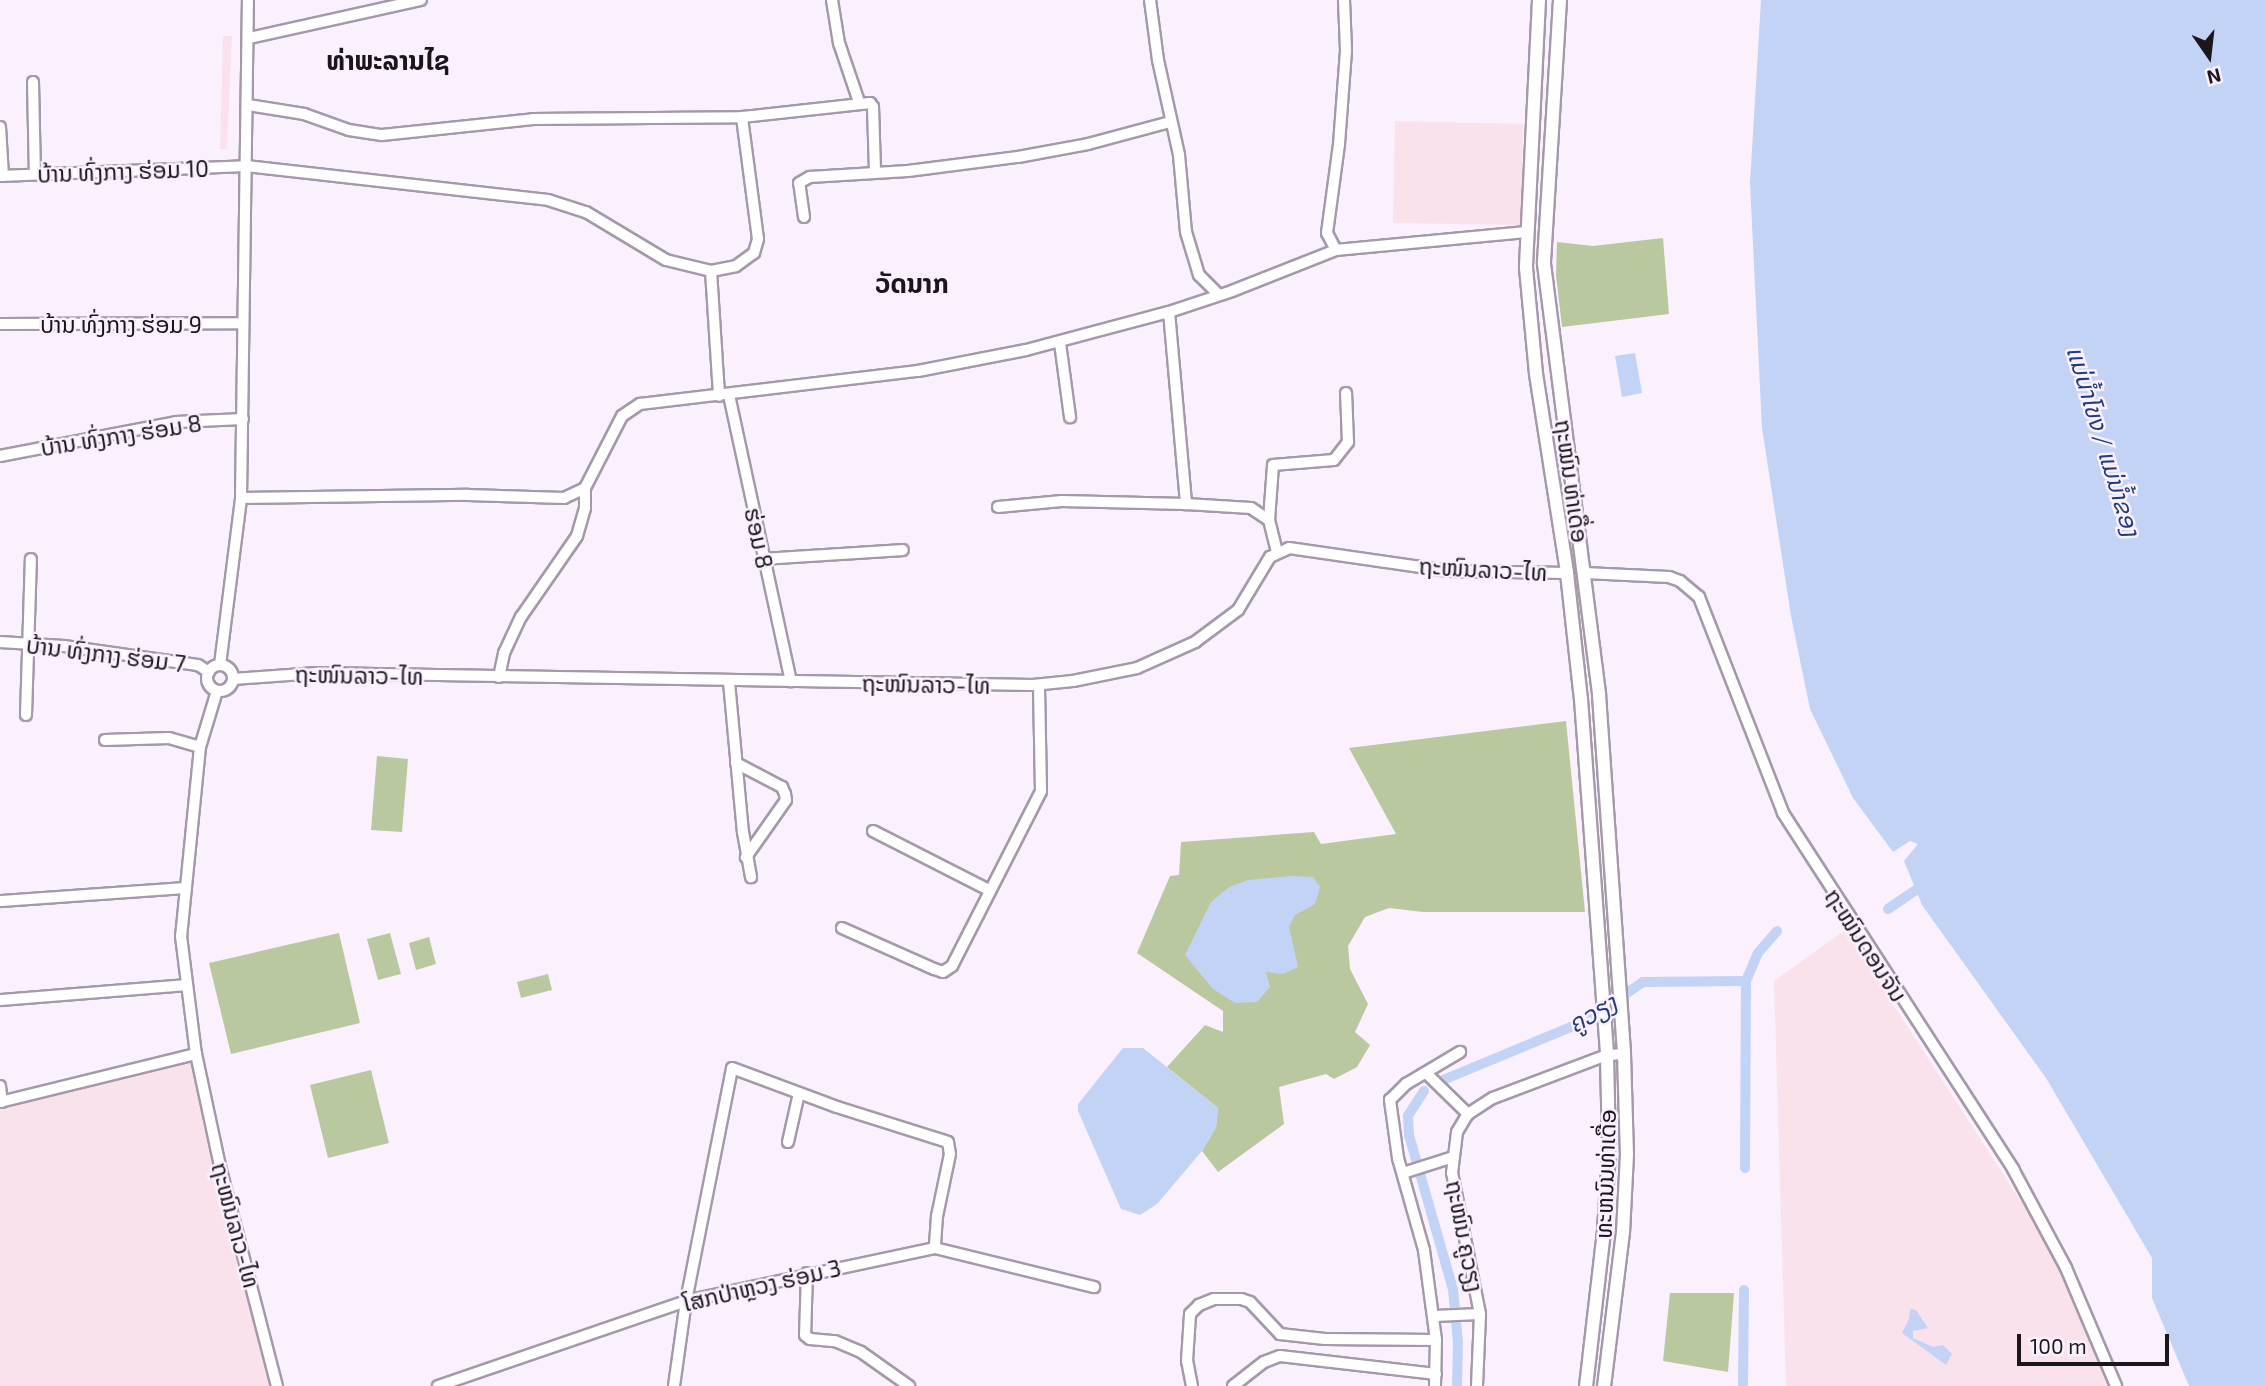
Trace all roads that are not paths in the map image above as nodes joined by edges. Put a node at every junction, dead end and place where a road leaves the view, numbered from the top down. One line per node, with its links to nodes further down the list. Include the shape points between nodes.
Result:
1 (248, 0): 8 (street)
2 (421, 0): 8 (street)
3 (832, 0): 10 (street, via 839,43)
4 (1150, 0): 13 (street)
5 (1344, 0): 24 (street, via 1346,50 1327,233)
6 (1539, 0): 14 (main road, ຖະໝົນ ທ່າເດື່ອ)
7 (1560, 0): 15 (main road, ຖະໝົນ ທ່າເດື່ອ)
8 (249, 38): 11 (street)
9 (33, 82): 19 (street)
10 (859, 102): 12 (street); 18 (street, via 873,107)
11 (248, 105): 12 (street, via 382,135 533,119); 17 (street)
12 (742, 117): 25 (street, via 758,239 754,253 736,266)
13 (1170, 122): 18 (street, via 1018,157); 26 (street, via 1195,265 1204,283)
14 (1532, 124): 15 (main road); 22 (main road, ຖະໝົນ ທ່າເດື່ອ)
15 (1551, 125): 23 (main road, ຖະໝົນ ທ່າເດື່ອ)
16 (0, 127): 20 (street)
17 (246, 166): 19 (street, ບ້ານ ທົ່ງກາງ ຮ່ອມ 10); 25 (street, ບ້ານ ທົ່ງກາງ ຮ່ອມ 10, via 548,200 586,212 666,260); 28 (street)
18 (875, 172): 21 (street, via 803,178 799,183)
19 (35, 174): 20 (street, ບ້ານ ທົ່ງກາງ ຮ່ອມ 10)
20 (1, 176)
21 (804, 217)
22 (1526, 232): 23 (main road); 24 (street); 45 (main road, ຖະໝົນ ທ່າເດື່ອ, via 1536,374)
23 (1544, 233): 46 (main road, ຖະໝົນ ທ່າເດື່ອ, via 1548,315)
24 (1336, 250): 26 (street)
25 (711, 271): 32 (street, ຮ່ອມ 8)
26 (1219, 295): 27 (street)
27 (1169, 312): 30 (street); 38 (street)
28 (242, 323): 29 (street, ບ້ານ ທົ່ງກາງ ຮ່ອມ 9); 34 (street)
29 (0, 324)
30 (1060, 343): 32 (street, via 918,371); 33 (street)
31 (1346, 393): 40 (street, via 1348,442 1329,461 1273,465)
32 (724, 395): 36 (street, via 640,404 627,411); 44 (street, ຮ່ອມ 8)
33 (1070, 417)
34 (243, 419): 35 (street, ບ້ານ ທົ່ງກາງ ຮ່ອມ 8, via 176,422); 37 (street)
35 (0, 456)
36 (584, 488): 37 (street, via 564,498); 51 (street, via 585,508 577,536 521,617 504,653)
37 (241, 498): 49 (street)
38 (1186, 504): 39 (street, via 1062,501); 40 (street, via 1251,508)
39 (998, 507)
40 (1269, 520): 42 (street)
41 (903, 550): 44 (street)
42 (1277, 552): 45 (street, ຖະໜົນລາວ-ໄທ, via 1296,548 1448,571); 55 (street, ຖະໜົນລາວ-ໄທ, via 1238,611 1195,642 1137,668)
43 (31, 559): 48 (street)
44 (763, 559): 53 (street, ຮ່ອມ 8)
45 (1567, 573): 46 (main road); 68 (main road, ຖະໝົນ ທ່າເດື່ອ)
46 (1585, 573): 69 (main road, ຖະໝົນ ທ່າເດື່ອ, via 1599,695); 103 (street, ຖະໝົນດອນຈັນ, via 1669,577 1699,597 1783,813 2013,1169 2066,1268)
47 (0, 642): 48 (street, ບ້ານ ທົ່ງກາງ ຮ່ອມ 7)
48 (29, 644): 50 (street, ບ້ານ ທົ່ງກາງ ຮ່ອມ 7, via 198,665); 57 (street)
49 (220, 665): 50 (street); 52 (street, via 228,668)
50 (209, 672): 56 (street, via 208,684)
51 (499, 677): 52 (street, ຖະໜົນລາວ-ໄທ, via 317,673); 54 (street, ຖະໜົນລາວ-ໄທ)
52 (233, 679): 56 (street, via 228,688)
53 (791, 681): 54 (street, ຖະໜົນລາວ-ໄທ); 55 (street, ຖະໜົນລາວ-ໄທ)
54 (729, 682): 60 (street)
55 (1039, 685): 65 (street, via 1041,791)
56 (217, 691): 59 (street, ຖະໜົນລາວ-ໄທ)
57 (26, 715)
58 (105, 740): 59 (street, via 169,738)
59 (200, 747): 64 (street, ຖະໜົນລາວ-ໄທ)
60 (736, 764): 62 (street); 62 (street, via 782,787 786,800)
61 (873, 831): 65 (street)
62 (746, 857): 63 (street)
63 (751, 877)
64 (184, 888): 66 (street); 70 (street, ຖະໜົນລາວ-ໄທ, via 180,936)
65 (989, 890): 67 (street, via 952,967 943,972)
66 (0, 901)
67 (842, 928)
68 (1600, 961): 75 (main road, ທະຫນົນທ່າເດື່ອ)
69 (1618, 961): 74 (main road, ທະຫນົນທ່າເດື່ອ)
70 (185, 985): 71 (street); 73 (street, ຖະໜົນລາວ-ໄທ)
71 (0, 1000)
72 (1460, 1052): 76 (street)
73 (196, 1054): 79 (street); 93 (street, ຖະໜົນລາວ-ໄທ)
74 (1624, 1054): 75 (street); 102 (main road, ທະຫນົນທ່າເດື່ອ, via 1627,1154 1623,1232)
75 (1607, 1055): 80 (street, via 1493,1098); 101 (main road, ທະຫນົນທ່າເດື່ອ, via 1608,1166)
76 (1426, 1073): 80 (street); 83 (street, via 1390,1100 1398,1158)
77 (0, 1086): 79 (street)
78 (799, 1093): 81 (street); 84 (street, via 948,1142); 87 (street, via 732,1068)
79 (1, 1102)
80 (1468, 1114): 82 (street, ຖະໜົນ ຄູວຽງ)
81 (788, 1142)
82 (1448, 1158): 83 (street); 88 (street, ຖະໜົນ ຄູວຽງ)
83 (1407, 1172): 89 (street)
84 (936, 1248): 85 (street, ໂສກປ່າຫຼວງ ຮ່ອມ 3); 86 (street, ໂສກປ່າຫຼວງ ຮ່ອມ 3)
85 (807, 1273): 87 (street, ໂສກປ່າຫຼວງ ຮ່ອມ 3); 92 (street, via 805,1335 861,1352)
86 (1094, 1287)
87 (686, 1301): 94 (street, ໂສກປ່າຫຼວງ ຮ່ອມ 3); 95 (street)
88 (1480, 1314): 89 (street); 100 (street, ຖະໜົນ ຄູວຽງ)
89 (1436, 1316): 90 (street)
90 (1436, 1340): 91 (street); 97 (street, via 1280,1334 1250,1302 1214,1299 1190,1314 1187,1361)
91 (1436, 1374): 98 (street, via 1280,1356 1264,1362); 99 (street)
92 (893, 1381): 96 (street)
93 (277, 1386)
94 (438, 1386)
95 (674, 1386)
96 (909, 1386)
97 (1192, 1386)
98 (1233, 1386)
99 (1435, 1386)
100 (1477, 1386)
101 (1586, 1386)
102 (1604, 1386)
103 (2116, 1386)

